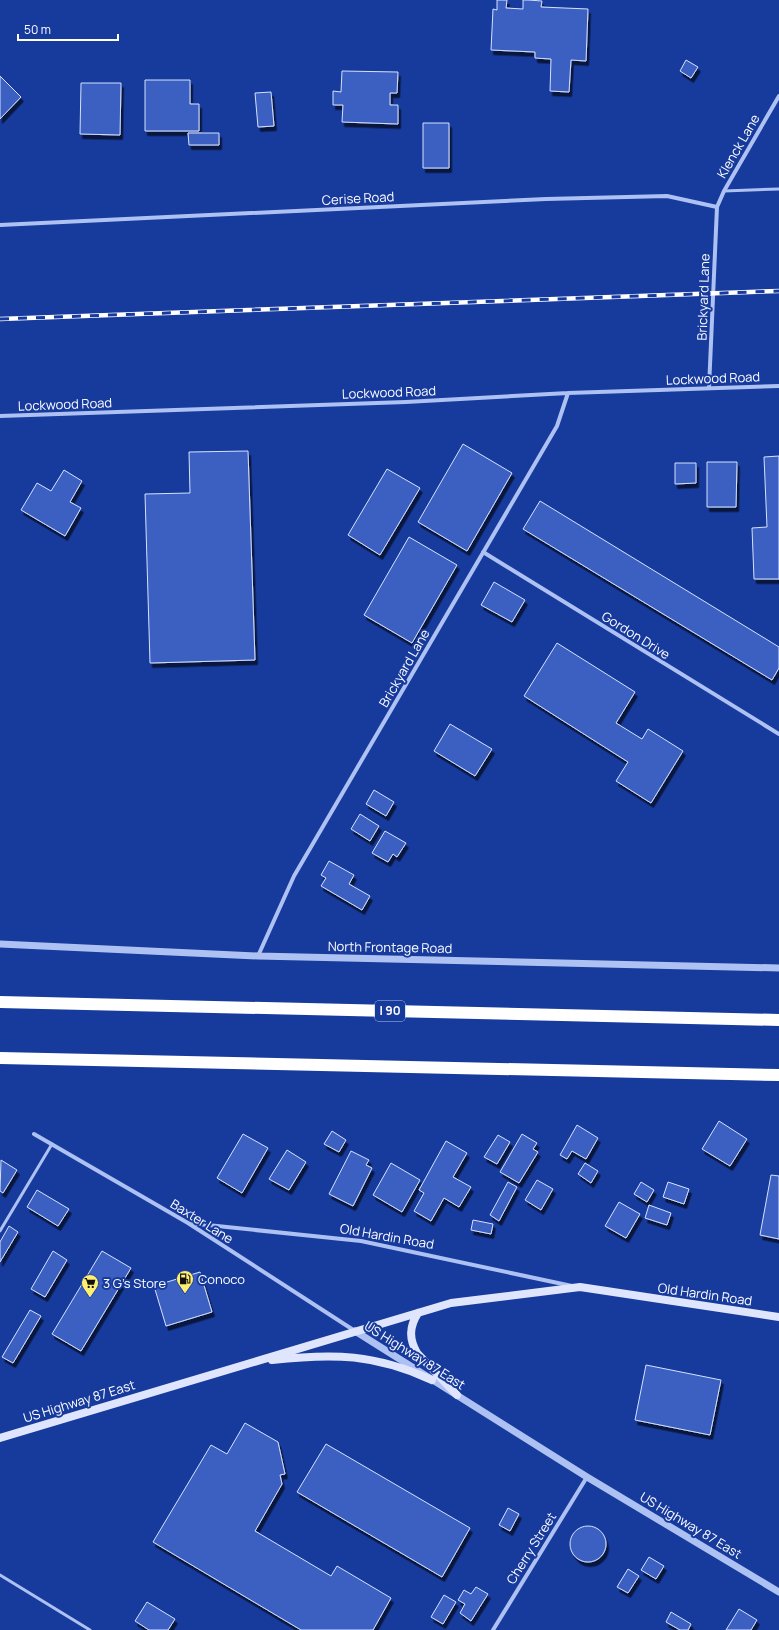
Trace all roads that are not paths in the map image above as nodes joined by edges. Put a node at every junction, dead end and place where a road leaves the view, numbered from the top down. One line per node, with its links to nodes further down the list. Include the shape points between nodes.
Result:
1 (779, 96): 3 (street, Klenck Lane)
2 (779, 189): 3 (lane)
3 (724, 191): 4 (street, Klenck Lane)
4 (717, 207): 5 (street, Cerise Road, via 667,196); 7 (street, Brickyard Lane)
5 (0, 225)
6 (779, 386): 7 (street, Lockwood Road)
7 (709, 388): 8 (street, Lockwood Road)
8 (568, 393): 9 (street, Lockwood Road, via 406,402); 10 (street, Brickyard Lane, via 557,426)
9 (0, 416)
10 (484, 552): 11 (street, Gordon Drive); 13 (street, Brickyard Lane, via 294,876)
11 (779, 734)
12 (0, 944): 13 (street, North Frontage Road)
13 (258, 956): 14 (street, North Frontage Road)
14 (779, 968)
15 (0, 1002): 16 (highway, I 90)
16 (779, 1020)
17 (2, 1059): 18 (highway)
18 (779, 1075)
19 (34, 1134): 20 (street, Baxter Lane)
20 (52, 1144): 21 (street, Baxter Lane); 22 (lane)
21 (188, 1223): 23 (street, Old Hardin Road, via 361,1241); 26 (street, Baxter Lane)
22 (0, 1231)
23 (580, 1287): 24 (main road, Old Hardin Road, via 451,1303); 25 (main road, Old Hardin Road)
24 (418, 1313): 26 (main road, Old Hardin Road); 29 (main road, via 410,1334 414,1347)
25 (779, 1317)
26 (355, 1331): 27 (main road, US Highway 87 East); 28 (street, US Highway 87 East)
27 (249, 1363): 28 (main road, via 308,1356 349,1356 394,1364); 30 (main road, US Highway 87 East)
28 (432, 1380): 29 (street, US Highway 87 East)
29 (457, 1395): 31 (street, US Highway 87 East)
30 (0, 1438)
31 (587, 1477): 33 (street, US Highway 87 East); 35 (street, Cherry Street)
32 (0, 1576): 34 (lane)
33 (779, 1592)
34 (90, 1630)
35 (493, 1630)

